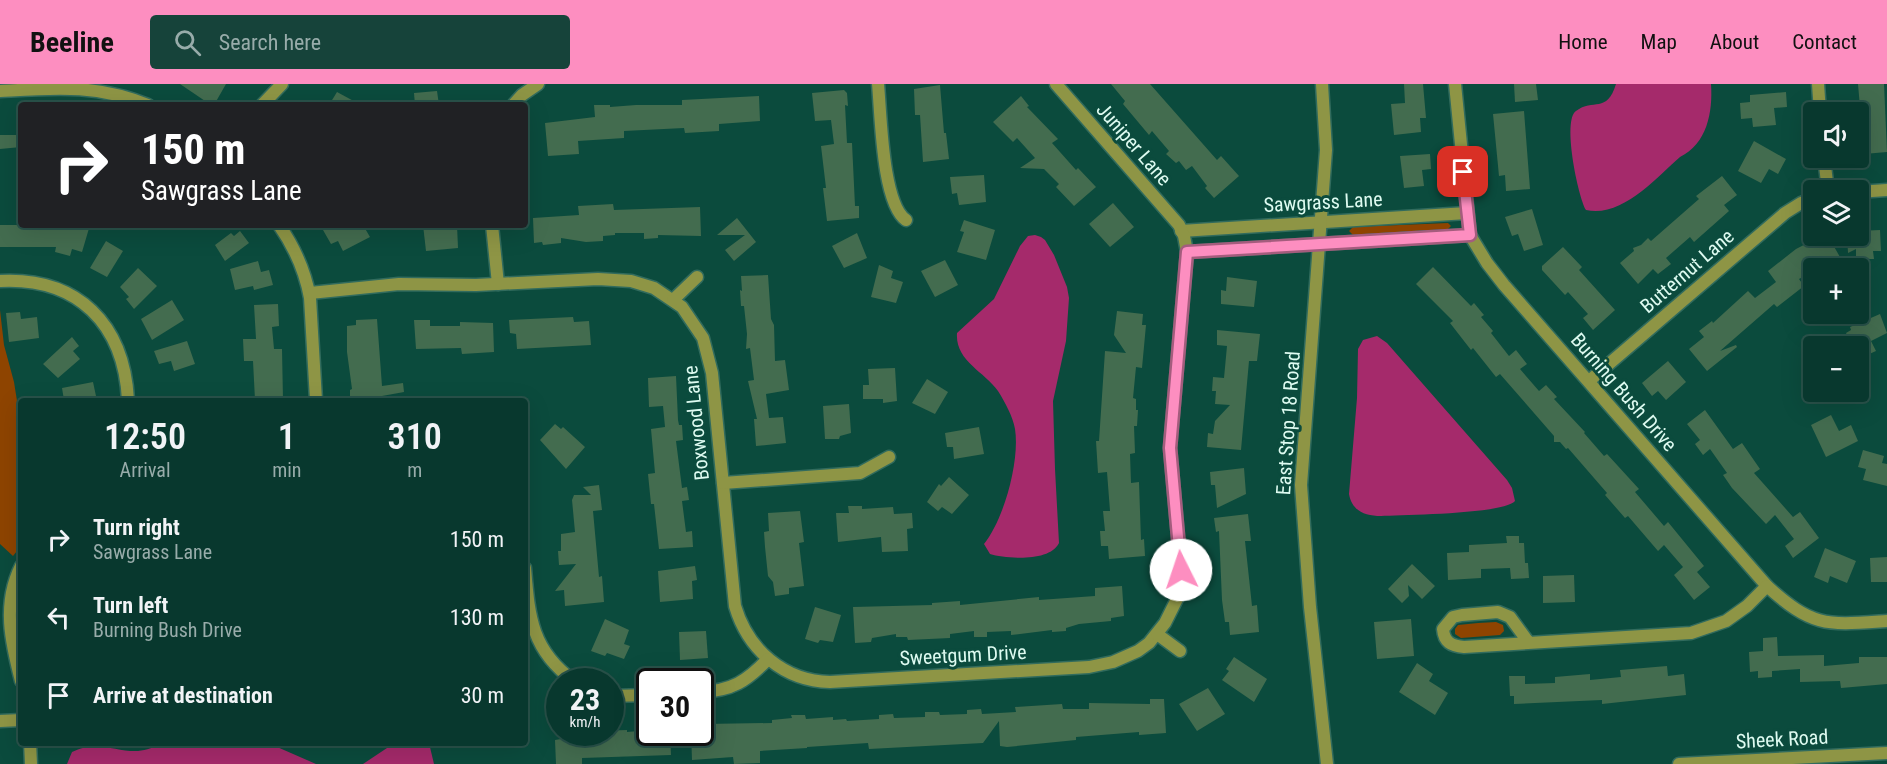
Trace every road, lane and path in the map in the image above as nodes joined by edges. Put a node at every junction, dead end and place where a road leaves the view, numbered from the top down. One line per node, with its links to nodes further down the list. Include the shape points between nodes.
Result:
1 (282, 84): 10 (street)
2 (538, 84): 11 (street)
3 (878, 84): 17 (street, via 890,194 899,215)
4 (1056, 84): 21 (street, Juniper Lane)
5 (1322, 84): 18 (street, East Stop 18 Road, via 1326,150)
6 (1455, 84): 16 (street, Burning Bush Drive)
7 (1818, 84): 12 (street)
8 (0, 91): 9 (street, via 92,88)
9 (141, 102)
10 (265, 102)
11 (516, 102)
12 (1819, 102)
13 (1887, 190): 14 (street)
14 (1869, 191)
15 (1803, 204): 30 (street, Butternut Lane, via 1785,213)
16 (1467, 213): 18 (street, Sawgrass Lane); 22 (street, Burning Bush Drive)
17 (906, 220)
18 (1321, 222): 21 (street, Sawgrass Lane); 23 (street, East Stop 18 Road)
19 (281, 228): 28 (street, via 295,250)
20 (492, 228): 27 (street)
21 (1181, 231): 24 (street)
22 (1470, 235): 23 (street); 30 (street, Burning Bush Drive, via 1504,285)
23 (1319, 244): 24 (street); 51 (street, East Stop 18 Road, via 1301,485)
24 (1187, 252): 39 (street, Sweetgum Drive, via 1170,448 1180,587 1172,611)
25 (696, 277): 29 (street)
26 (0, 281): 31 (street, via 56,287 89,308 116,343)
27 (498, 284): 28 (street, Boxwood Lane, via 386,285); 29 (street, Boxwood Lane, via 618,279 644,284)
28 (309, 293): 32 (street)
29 (673, 300): 34 (street, Boxwood Lane, via 698,328 710,361)
30 (1590, 381): 36 (street, Burning Bush Drive)
31 (128, 398)
32 (316, 398)
33 (889, 457): 34 (street, via 860,473)
34 (723, 483): 42 (street, Boxwood Lane, via 735,606 745,631)
35 (18, 572): 43 (street, via 9,621)
36 (1767, 586): 38 (street, Burning Bush Drive, via 1809,618 1839,624); 40 (street, via 1726,621 1691,633)
37 (528, 604): 44 (street, via 533,628)
38 (1887, 621)
39 (1157, 634): 41 (street); 42 (street, Sweetgum Drive, via 1126,657 1089,667 817,681 795,675)
40 (1529, 643): 40 (street, via 1455,646 1443,636 1443,628 1453,617 1498,612 1510,617)
41 (1180, 651)
42 (768, 659): 45 (street, via 740,683)
43 (18, 666)
44 (560, 668)
45 (714, 691)
46 (18, 720): 47 (street)
47 (0, 721)
48 (30, 746): 50 (street)
49 (1887, 753): 52 (street, Sheek Road)
50 (31, 764)
51 (1327, 764)
52 (1679, 764)

